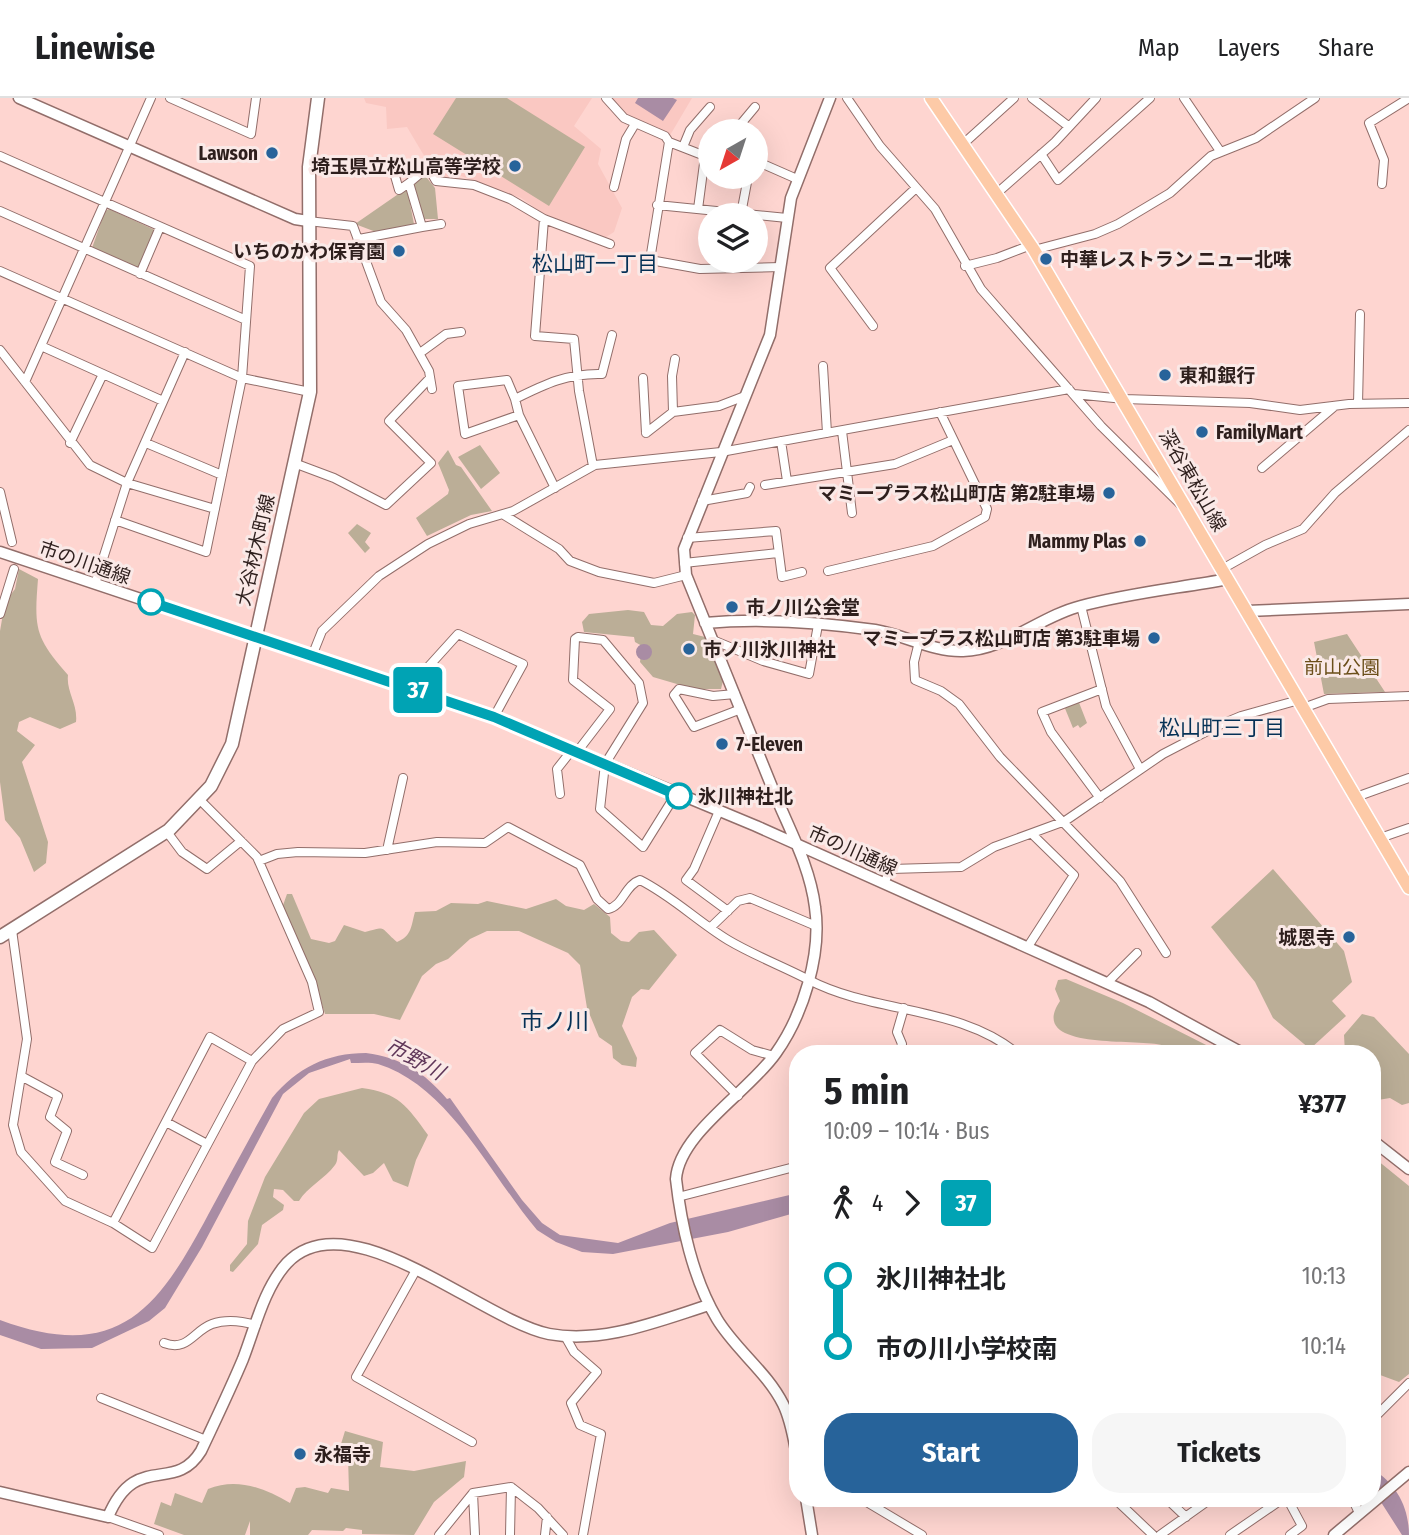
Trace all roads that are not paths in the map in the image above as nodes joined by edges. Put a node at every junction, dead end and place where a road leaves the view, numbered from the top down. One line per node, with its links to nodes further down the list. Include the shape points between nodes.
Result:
1 (19, 98): 27 (street)
2 (151, 98): 27 (street)
3 (170, 98): 18 (street)
4 (256, 98): 18 (street, via 251,134)
5 (318, 98): 48 (main road, 大谷材木町線, via 310,148)
6 (606, 98): 23 (street)
7 (830, 98): 35 (street)
8 (846, 98): 39 (street)
9 (931, 98): 26 (main road, 深谷東松山線)
10 (1014, 98): 26 (street)
11 (1032, 98): 24 (street)
12 (1096, 98): 24 (street)
13 (1150, 98): 31 (street, via 1058,180)
14 (1185, 98): 29 (street)
15 (1294, 98): 21 (street)
16 (1315, 98): 21 (street)
17 (1408, 99): 37 (street, via 1369,124 1384,160)
18 (186, 101)
19 (710, 107): 28 (street)
20 (755, 107): 22 (street)
21 (1301, 107): 29 (street, via 1256,138)
22 (745, 119)
23 (635, 124): 25 (street); 38 (street, via 626,139)
24 (1068, 126): 31 (street)
25 (669, 142): 28 (street); 42 (street)
26 (962, 145): 40 (main road, 深谷東松山線)
27 (128, 146): 41 (street); 48 (street)
28 (683, 147): 30 (street)
29 (1220, 151): 54 (street, via 1170,193 1118,224)
30 (698, 152)
31 (1041, 154): 40 (street)
32 (0, 156): 41 (street)
33 (768, 166): 35 (street)
34 (393, 169): 36 (street, via 399,191)
35 (797, 179): 46 (street)
36 (409, 183): 47 (street, via 428,167 436,181 474,185); 51 (street)
37 (1382, 184)
38 (614, 187)
39 (916, 188): 56 (street, via 935,209); 63 (street, via 830,268)
40 (996, 194): 54 (main road, 深谷東松山線)
41 (105, 203): 50 (street); 55 (street)
42 (657, 205): 43 (street); 57 (street, via 650,260 700,269)
43 (698, 209)
44 (0, 211): 55 (street)
45 (768, 216): 46 (street)
46 (787, 218): 57 (street)
47 (544, 219): 53 (street); 72 (street, via 535,336 574,339)
48 (308, 221): 52 (street, via 353,226); 80 (main road, 大谷材木町線)
49 (441, 224): 51 (street)
50 (160, 227): 59 (street); 62 (street, via 250,266)
51 (422, 227): 52 (street)
52 (359, 239): 69 (street, via 381,302 407,330)
53 (610, 244)
54 (1032, 247): 56 (street); 83 (main road, 深谷東松山線)
55 (84, 249): 59 (street); 60 (street)
56 (965, 266): 79 (street)
57 (781, 267): 81 (street, via 774,322)
58 (0, 271): 60 (street)
59 (141, 274): 62 (street)
60 (62, 298): 66 (street); 68 (street)
61 (1360, 314): 86 (street)
62 (246, 320): 75 (street)
63 (873, 326)
64 (461, 332): 69 (street, via 446,334)
65 (612, 335): 72 (street, via 602,373)
66 (41, 346): 73 (street); 77 (street)
67 (0, 350): 77 (street)
68 (184, 352): 75 (street); 84 (street)
69 (420, 353): 76 (street)
70 (675, 359): 88 (street)
71 (823, 366): 93 (street)
72 (577, 373): 82 (street); 100 (street)
73 (103, 374): 84 (street); 96 (street)
74 (643, 377): 88 (street, via 646,433)
75 (243, 378): 80 (street); 103 (street)
76 (430, 379): 78 (street); 99 (street, via 389,421 431,463 386,505)
77 (25, 382): 96 (street)
78 (432, 389)
79 (1071, 391): 83 (street); 89 (street); 112 (street)
80 (310, 392): 99 (main road, 大谷材木町線)
81 (745, 396): 88 (street, via 719,406); 98 (street)
82 (515, 399): 90 (street); 90 (street, via 507,380 458,386 465,434)
83 (1124, 399): 87 (street, via 1239,402 1300,410); 112 (main road, 深谷東松山線)
84 (163, 401): 97 (street)
85 (1409, 403): 86 (street)
86 (1359, 404): 87 (street)
87 (1335, 405): 101 (street)
88 (673, 412)
89 (940, 412): 92 (street); 94 (street)
90 (519, 415): 108 (street)
91 (1409, 430): 124 (street, via 1335,493 1303,529 1265,545)
92 (842, 431): 93 (street); 102 (street)
93 (827, 433): 95 (street)
94 (953, 440): 102 (street, via 895,464); 122 (street, via 987,509 985,517 933,546)
95 (781, 441): 98 (street); 104 (street)
96 (71, 443): 105 (street, via 90,466)
97 (146, 443): 103 (street); 105 (street)
98 (721, 452): 100 (street); 110 (street)
99 (294, 463): 132 (main road, 大谷材木町線)
100 (593, 466): 108 (street)
101 (1262, 468)
102 (846, 471): 104 (street); 113 (street)
103 (222, 475): 111 (street)
104 (787, 481): 106 (street)
105 (127, 483): 111 (street); 115 (street)
106 (765, 485)
107 (750, 487): 110 (street, via 747,493)
108 (555, 488): 114 (street)
109 (0, 492): 117 (street)
110 (702, 501): 116 (street)
111 (215, 509): 115 (street, via 206,552)
112 (1189, 511): 124 (main road, 深谷東松山線)
113 (852, 513)
114 (504, 515): 121 (street, via 559,549 570,561 599,572 654,583); 135 (street, via 469,524 428,544 379,576 322,631)
115 (115, 520): 125 (street)
116 (687, 538): 119 (street, via 776,531); 121 (street)
117 (12, 542)
118 (0, 552): 125 (street, 市の川通線)
119 (778, 553): 121 (street); 123 (street, via 782,577)
120 (14, 569): 129 (street)
121 (685, 569): 130 (street)
122 (828, 571)
123 (802, 572)
124 (1225, 574): 127 (street); 128 (main road, 深谷東松山線)
125 (95, 584): 132 (street, 市の川通線)
126 (1409, 604): 128 (street)
127 (1081, 606): 134 (street, via 981,648 948,651); 137 (street)
128 (1247, 611): 140 (main road, 深谷東松山線)
129 (0, 614)
130 (705, 623): 131 (street, via 765,620); 133 (street)
131 (818, 625): 133 (street, via 809,674); 134 (street, via 876,631)
132 (257, 637): 135 (street, 市の川通線); 152 (main road, 大谷材木町線, via 232,744)
133 (713, 640): 138 (street)
134 (919, 642): 154 (street, via 915,680 952,697 1000,757)
135 (312, 656): 136 (street, 市の川通線)
136 (410, 687): 142 (street, 市の川通線); 142 (street, via 458,634 523,664)
137 (1102, 689): 145 (street, via 1105,706); 151 (street, via 1042,712 1051,732)
138 (735, 694): 141 (street); 141 (street, via 713,696 679,689 674,695 694,727)
139 (1409, 696): 140 (street)
140 (1301, 704): 145 (street, via 1241,716); 150 (main road, 深谷東松山線)
141 (741, 709): 160 (street)
142 (494, 717): 143 (street, 市の川通線)
143 (575, 751): 144 (street, 市の川通線); 144 (street, via 610,709 573,680 575,639 603,640 639,683 643,703); 148 (street, via 557,769)
144 (604, 764): 149 (street, 市の川通線); 149 (street, via 600,809 643,848)
145 (1140, 769): 151 (street)
146 (403, 778): 161 (street)
147 (1409, 778): 150 (street)
148 (560, 794)
149 (676, 794): 153 (street, 市の川通線)
150 (1356, 797): 158 (main road, 深谷東松山線)
151 (1100, 798): 154 (street)
152 (200, 800): 156 (main road, 大谷材木町線); 159 (street)
153 (719, 811): 160 (street, 市の川通線); 165 (street, via 686,880)
154 (1065, 821): 157 (street); 172 (street, via 1120,881)
155 (1409, 828): 158 (street)
156 (167, 832): 159 (street, via 182,852 207,869); 168 (main road, 大谷材木町線)
157 (1033, 835): 163 (street, via 995,847 961,867 891,869); 170 (street, via 1074,875)
158 (1380, 838): 164 (main road, 深谷東松山線)
159 (241, 841): 162 (street)
160 (795, 844): 163 (street, 市の川通線); 166 (street, via 808,871)
161 (387, 850): 162 (street, via 298,852); 167 (street, via 437,842 485,843 509,827 580,865 604,907 615,907 639,880)
162 (259, 861): 180 (street, via 312,982 319,1012 283,1029)
163 (884, 884): 170 (street, 市の川通線)
164 (1409, 888)
165 (728, 911): 166 (street, via 738,901 750,898); 167 (street)
166 (816, 926): 173 (street)
167 (711, 927): 173 (street)
168 (12, 930): 169 (main road, 大谷材木町線); 181 (street, via 27,1039)
169 (0, 937)
170 (1027, 948): 174 (street, 市の川通線)
171 (1137, 953): 174 (street)
172 (1166, 953)
173 (807, 979): 175 (street, via 846,995); 179 (street, via 793,1024)
174 (1107, 983): 178 (street, 市の川通線)
175 (904, 1008): 176 (street, via 897,1032); 177 (street, via 992,1035)
176 (902, 1045)
177 (1006, 1045)
178 (1227, 1045)
179 (774, 1056): 182 (street); 182 (street, via 752,1051 720,1030 695,1053)
180 (252, 1061): 183 (street, via 210,1037); 184 (street)
181 (21, 1076): 188 (street, via 58,1096 50,1117 67,1131 55,1162); 190 (street, via 13,1125 27,1161 70,1204)
182 (738, 1096): 189 (street, via 680,1156)
183 (166, 1122): 184 (street); 190 (street)
184 (207, 1144): 190 (street, via 152,1248)
185 (1381, 1147): 187 (street)
186 (789, 1168): 189 (street)
187 (1409, 1168)
188 (83, 1175)
189 (678, 1197): 192 (street)
190 (113, 1223)
191 (416, 1270): 193 (street, via 356,1245 311,1246 281,1271); 194 (street, via 519,1323); 201 (street, via 356,1377)
192 (709, 1305): 194 (street, via 598,1336); 199 (street, via 781,1401)
193 (256, 1325): 195 (street, via 237,1321 213,1324 186,1344); 200 (street)
194 (565, 1336): 226 (street, via 597,1372 571,1404 580,1425 601,1434)
195 (164, 1343)
196 (1409, 1383): 198 (street)
197 (101, 1398): 200 (street)
198 (1381, 1411)
199 (789, 1422)
200 (206, 1440): 217 (street, via 186,1468 130,1483)
201 (472, 1442)
202 (1407, 1473): 206 (street)
203 (511, 1487): 205 (street); 218 (street); 223 (street)
204 (0, 1492): 217 (street)
205 (473, 1493): 221 (street); 222 (street)
206 (1381, 1495)
207 (807, 1507): 227 (street)
208 (875, 1507): 228 (street)
209 (1123, 1507): 229 (street)
210 (1175, 1507): 219 (street)
211 (1200, 1507): 219 (street)
212 (1272, 1507): 231 (street)
213 (1290, 1507): 232 (street, via 1302,1527)
214 (1360, 1507): 216 (street)
215 (1367, 1507): 216 (street)
216 (1363, 1510): 233 (street)
217 (108, 1517): 220 (street)
218 (547, 1517): 224 (street); 225 (street)
219 (1186, 1517): 230 (street)
220 (159, 1535)
221 (439, 1535)
222 (475, 1535)
223 (510, 1535)
224 (545, 1535)
225 (563, 1535)
226 (583, 1535)
227 (812, 1535)
228 (922, 1535)
229 (1153, 1535)
230 (1160, 1535)
231 (1230, 1535)
232 (1290, 1535)
233 (1334, 1535)

